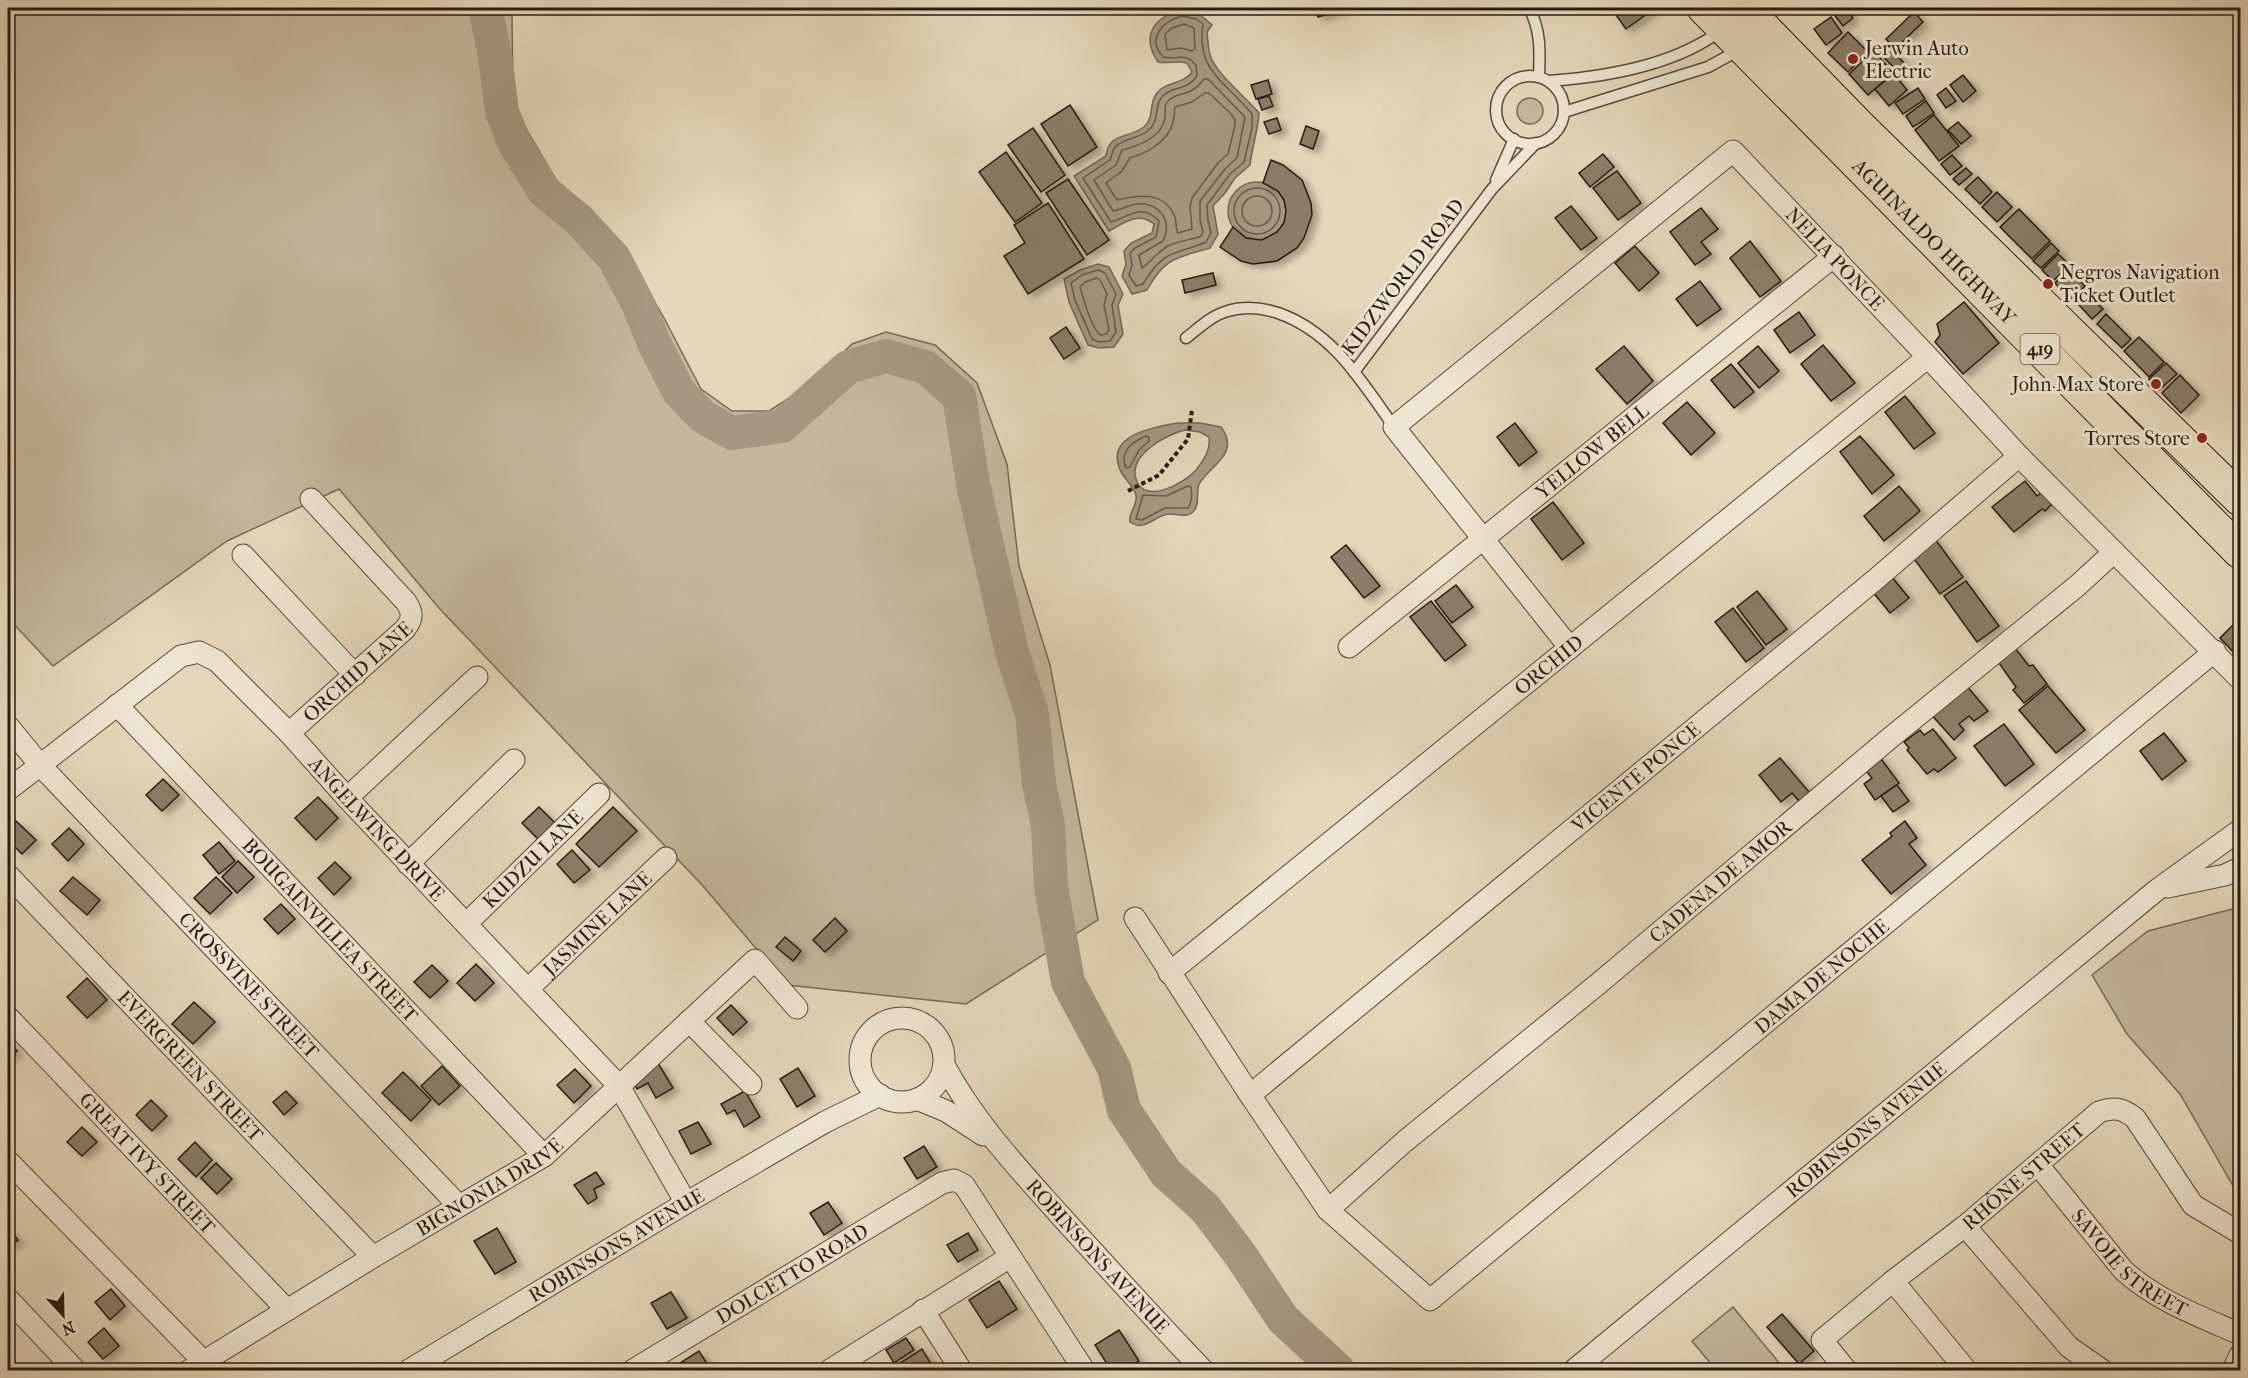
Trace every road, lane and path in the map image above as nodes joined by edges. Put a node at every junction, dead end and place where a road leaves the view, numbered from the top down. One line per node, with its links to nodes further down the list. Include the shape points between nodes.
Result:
1 (1529, 8): 4 (lane, via 1536,21)
2 (1738, 25): 3 (lane, via 1697,46); 5 (lane, via 1732,55 1708,67); 19 (highway, AGUINALDO HIGHWAY / 419, via 1859,126); 21 (highway, AGUINALDO HIGHWAY / 419)
3 (1637, 66): 4 (lane, via 1587,78); 5 (lane)
4 (1544, 79): 6 (lane, via 1561,94); 7 (lane, via 1518,78 1508,84 1497,102 1499,123)
5 (1644, 87): 6 (lane)
6 (1564, 112): 8 (lane, via 1555,132)
7 (1514, 139): 8 (lane); 9 (lane, KIDZWORLD ROAD)
8 (1536, 143): 9 (lane, KIDZWORLD ROAD)
9 (1492, 189): 13 (lane, KIDZWORLD ROAD)
10 (1834, 256): 12 (street, NELIA PONCE); 15 (street, NELIA PONCE, via 1733,151); 20 (street, YELLOW BELL)
11 (1186, 338): 13 (lane, KIDZWORLD ROAD, via 1227,311 1266,309 1316,332)
12 (1928, 357): 16 (street, NELIA PONCE); 25 (street, ORCHID)
13 (1354, 372): 15 (lane)
14 (1192, 410): 17 (path, via 1188,439 1159,475)
15 (1394, 427): 20 (street)
16 (2019, 456): 22 (street, NELIA PONCE); 56 (street, VICENTE PONCE, via 1876,579)
17 (1130, 490)
18 (311, 499): 27 (street, ORCHID LANE, via 411,609 411,622)
19 (2241, 499)
20 (1483, 539): 24 (street, YELLOW BELL); 25 (street)
21 (2241, 552)
22 (2113, 553): 26 (street, NELIA PONCE); 65 (street, CADENA DE AMOR, via 1404,1142)
23 (243, 555): 27 (street)
24 (1349, 647)
25 (1570, 648): 46 (street, ORCHID)
26 (2215, 651): 29 (street, NELIA PONCE); 65 (street, DAMA DE NOCHE, via 1430,1300)
27 (355, 675): 32 (street, ORCHID LANE)
28 (477, 677): 37 (street)
29 (2241, 679)
30 (117, 705): 32 (street, ANGELWING DRIVE, via 181,656 200,652 217,661); 34 (street, ANGELWING DRIVE); 60 (street, BOUGAINVILLEA STREET)
31 (8, 726): 34 (street, CROSSVINE STREET)
32 (289, 733): 37 (street, ANGELWING DRIVE)
33 (514, 760): 40 (street)
34 (40, 765): 35 (street, ANGELWING DRIVE); 64 (street, CROSSVINE STREET)
35 (8, 790)
36 (598, 794): 45 (street, KUDZU LANE)
37 (346, 798): 40 (street, ANGELWING DRIVE)
38 (2241, 830): 43 (street, ROBINSONS AVENUE)
39 (666, 858): 47 (street, JASMINE LANE)
40 (408, 864): 45 (street, ANGELWING DRIVE)
41 (2241, 868): 43 (street, ROBINSONS AVENUE)
42 (8, 874): 68 (street, EVERGREEN STREET)
43 (2158, 889): 78 (street, ROBINSONS AVENUE)
44 (1135, 918): 46 (street)
45 (466, 924): 47 (street, ANGELWING DRIVE)
46 (1169, 973): 56 (street)
47 (529, 988): 54 (street, ANGELWING DRIVE)
48 (796, 1008): 50 (street, BIGNONIA DRIVE, via 755,960)
49 (8, 1017): 72 (street, GREAT IVY STREET)
50 (689, 1021): 53 (street); 54 (street, BIGNONIA DRIVE)
51 (944, 1065): 52 (street, via 944,1051 930,1028 918,1020 890,1019 868,1035 860,1062); 57 (street, via 935,1086); 59 (street, ROBINSONS AVENUE)
52 (863, 1075): 55 (street); 58 (street, ROBINSONS AVENUE)
53 (751, 1084)
54 (619, 1086): 60 (street, BIGNONIA DRIVE); 63 (street, ANGELWING DRIVE)
55 (880, 1095): 57 (street, via 892,1100); 58 (street, ROBINSONS AVENUE)
56 (1250, 1095): 65 (street)
57 (916, 1099): 59 (street, ROBINSONS AVENUE, via 946,1111)
58 (825, 1122): 63 (street, ROBINSONS AVENUE)
59 (994, 1141): 84 (street, ROBINSONS AVENUE)
60 (544, 1156): 64 (street, BIGNONIA DRIVE)
61 (8, 1161): 76 (street)
62 (2039, 1166): 66 (street, RHÔNE STREET); 67 (street, RHÔNE STREET, via 2099,1112 2114,1107 2135,1118 2193,1205); 74 (street, SAVOIE STREET, via 2137,1283 2164,1300)
63 (686, 1203): 80 (street, ROBINSONS AVENUE)
64 (459, 1206): 68 (street, BIGNONIA DRIVE)
65 (1328, 1210)
66 (1965, 1226): 70 (street, RHÔNE STREET); 87 (street, via 2069,1347)
67 (2241, 1233)
68 (374, 1257): 72 (street, BIGNONIA DRIVE)
69 (1010, 1257): 73 (street); 81 (street, DOLCETTO ROAD, via 964,1185 954,1180 942,1183); 83 (street)
70 (1893, 1281): 85 (street, RHÔNE STREET, via 1822,1340); 86 (street)
71 (8, 1299): 79 (street)
72 (287, 1310): 76 (street, BIGNONIA DRIVE)
73 (923, 1310): 77 (street); 82 (street)
74 (2241, 1334)
75 (2241, 1355): 88 (street)
76 (197, 1366)
77 (841, 1368)
78 (1575, 1370)
79 (75, 1371)
80 (409, 1371)
81 (633, 1371)
82 (961, 1371)
83 (1084, 1371)
84 (1203, 1371)
85 (1846, 1371)
86 (1966, 1371)
87 (2102, 1371)
88 (2233, 1371)

